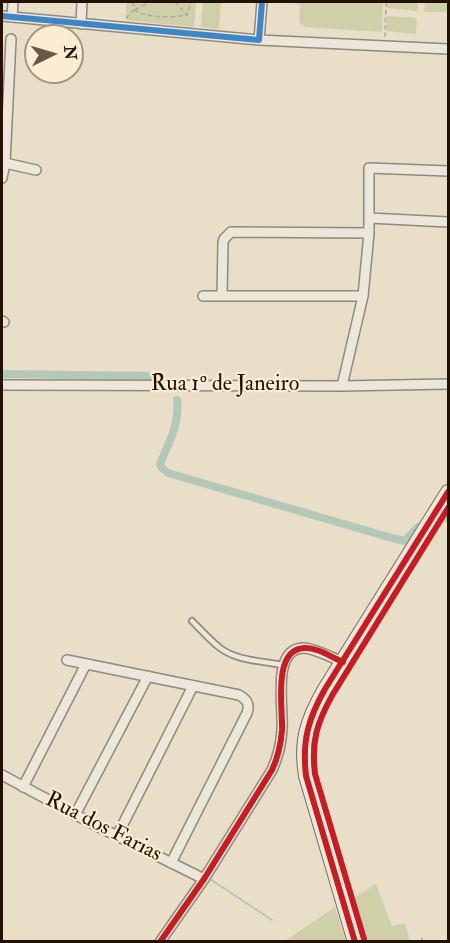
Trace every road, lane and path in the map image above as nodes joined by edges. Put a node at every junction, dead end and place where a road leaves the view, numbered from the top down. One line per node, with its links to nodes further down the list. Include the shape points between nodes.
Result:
1 (12, 2): 12 (street)
2 (82, 2): 13 (street)
3 (134, 2): 9 (path)
4 (149, 2): 9 (path)
5 (175, 2): 10 (path)
6 (191, 2): 10 (path)
7 (262, 2): 17 (street)
8 (386, 2): 18 (path)
9 (134, 10): 10 (path, via 141,14); 15 (path)
10 (187, 15)
11 (2, 16): 12 (street)
12 (12, 17): 13 (street)
13 (81, 24)
14 (84, 24): 15 (street)
15 (120, 27): 17 (street)
16 (11, 39): 20 (street)
17 (259, 40): 18 (street)
18 (384, 46): 19 (street)
19 (448, 49)
20 (5, 163): 21 (street); 23 (street)
21 (36, 170)
22 (448, 171): 24 (street, via 369,168)
23 (2, 178)
24 (369, 218): 25 (street); 26 (street)
25 (448, 222)
26 (369, 233): 28 (street, via 231,232 222,247); 29 (street)
27 (202, 296): 28 (street)
28 (222, 296): 29 (street)
29 (363, 296): 32 (street)
30 (448, 384): 32 (street, Rua 1º de Janeiro)
31 (2, 385): 32 (street, Rua 1º de Janeiro)
32 (342, 386)
33 (448, 492): 36 (main road)
34 (192, 621): 38 (lane, via 230,654)
35 (67, 660): 37 (street)
36 (343, 662): 38 (street, via 304,648 294,650); 49 (main road, via 311,715 304,746 306,776)
37 (86, 664): 39 (street); 42 (street)
38 (283, 665): 46 (street, via 283,728 278,756)
39 (147, 676): 40 (street); 43 (street)
40 (193, 686): 44 (street); 45 (street, via 239,695 246,700 248,709)
41 (2, 775): 42 (street, Rua dos Farias)
42 (23, 787): 43 (street, Rua dos Farias)
43 (75, 814): 44 (street, Rua dos Farias)
44 (117, 836): 45 (street, Rua dos Farias)
45 (171, 863): 46 (street, Rua dos Farias)
46 (204, 879): 48 (street)
47 (422, 938): 50 (path)
48 (160, 942)
49 (355, 942)
50 (422, 942)

